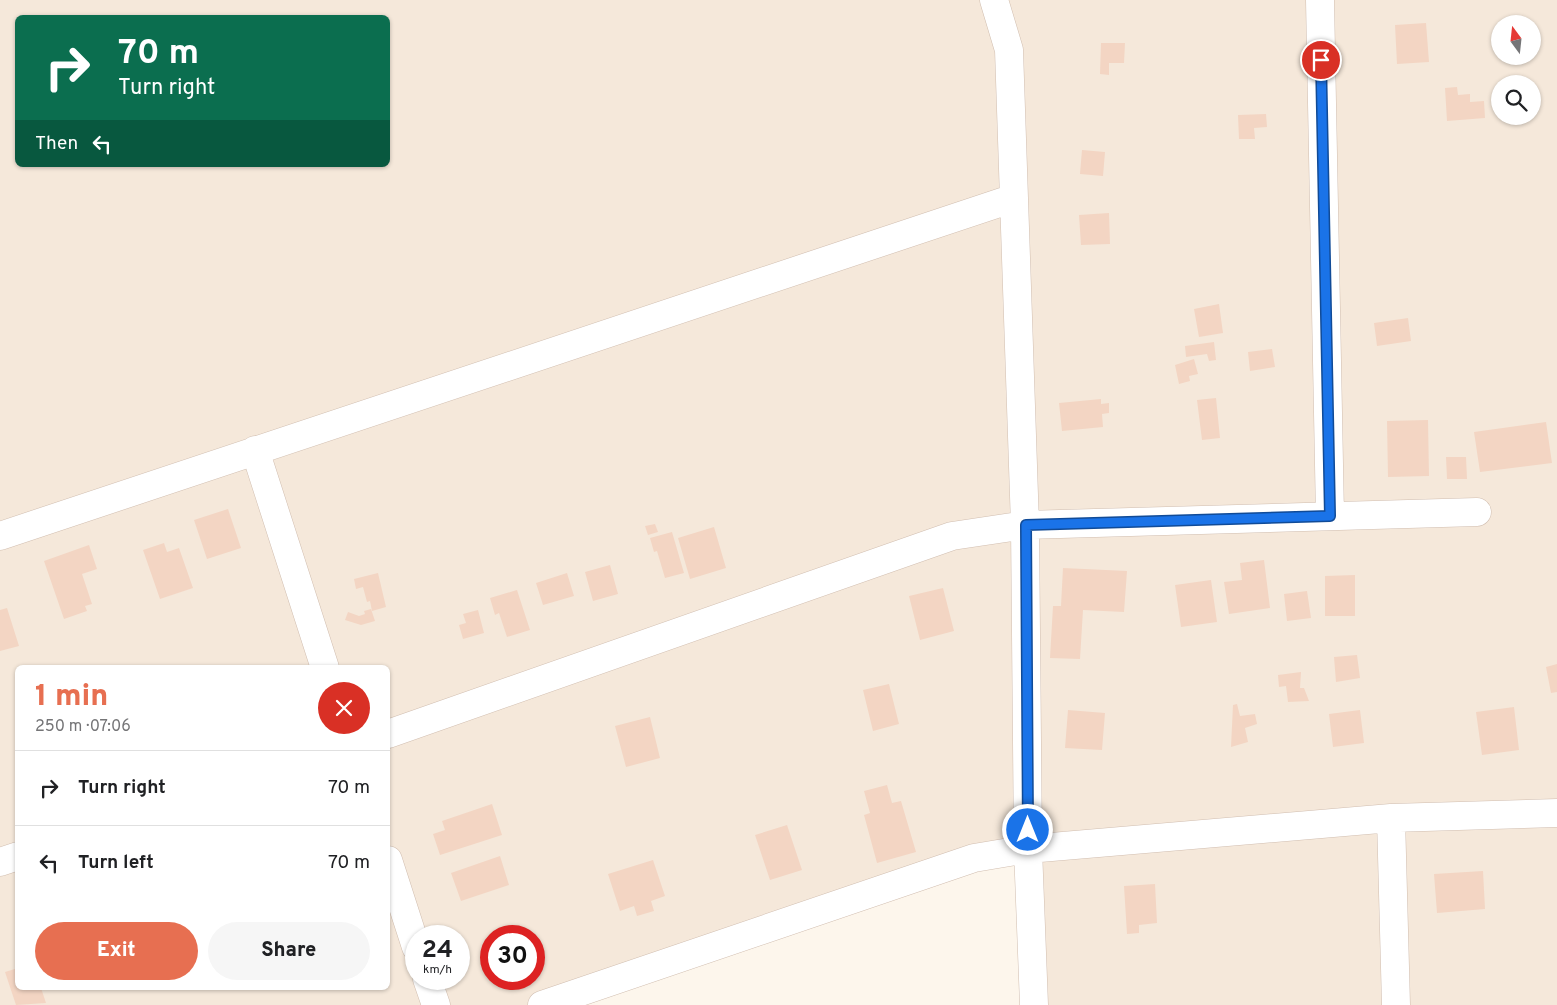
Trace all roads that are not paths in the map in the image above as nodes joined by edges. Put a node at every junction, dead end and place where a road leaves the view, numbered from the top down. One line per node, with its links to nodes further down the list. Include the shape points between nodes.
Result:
1 (994, 0): 3 (street, via 1009,50)
2 (1320, 0): 6 (street)
3 (1014, 198): 4 (street); 7 (street)
4 (256, 450): 8 (street); 9 (street)
5 (1477, 512): 6 (street)
6 (1330, 516): 7 (street)
7 (1026, 525): 10 (street, via 952,536); 13 (street)
8 (0, 536)
9 (324, 665)
10 (390, 733)
11 (1557, 813): 12 (street)
12 (1391, 818): 13 (street); 22 (street)
13 (1028, 849): 20 (street, via 974,858); 21 (street)
14 (15, 857): 15 (street)
15 (0, 862)
16 (390, 866): 17 (street)
17 (409, 925)
18 (431, 990): 19 (street)
19 (436, 1005)
20 (542, 1005)
21 (1034, 1005)
22 (1396, 1005)

